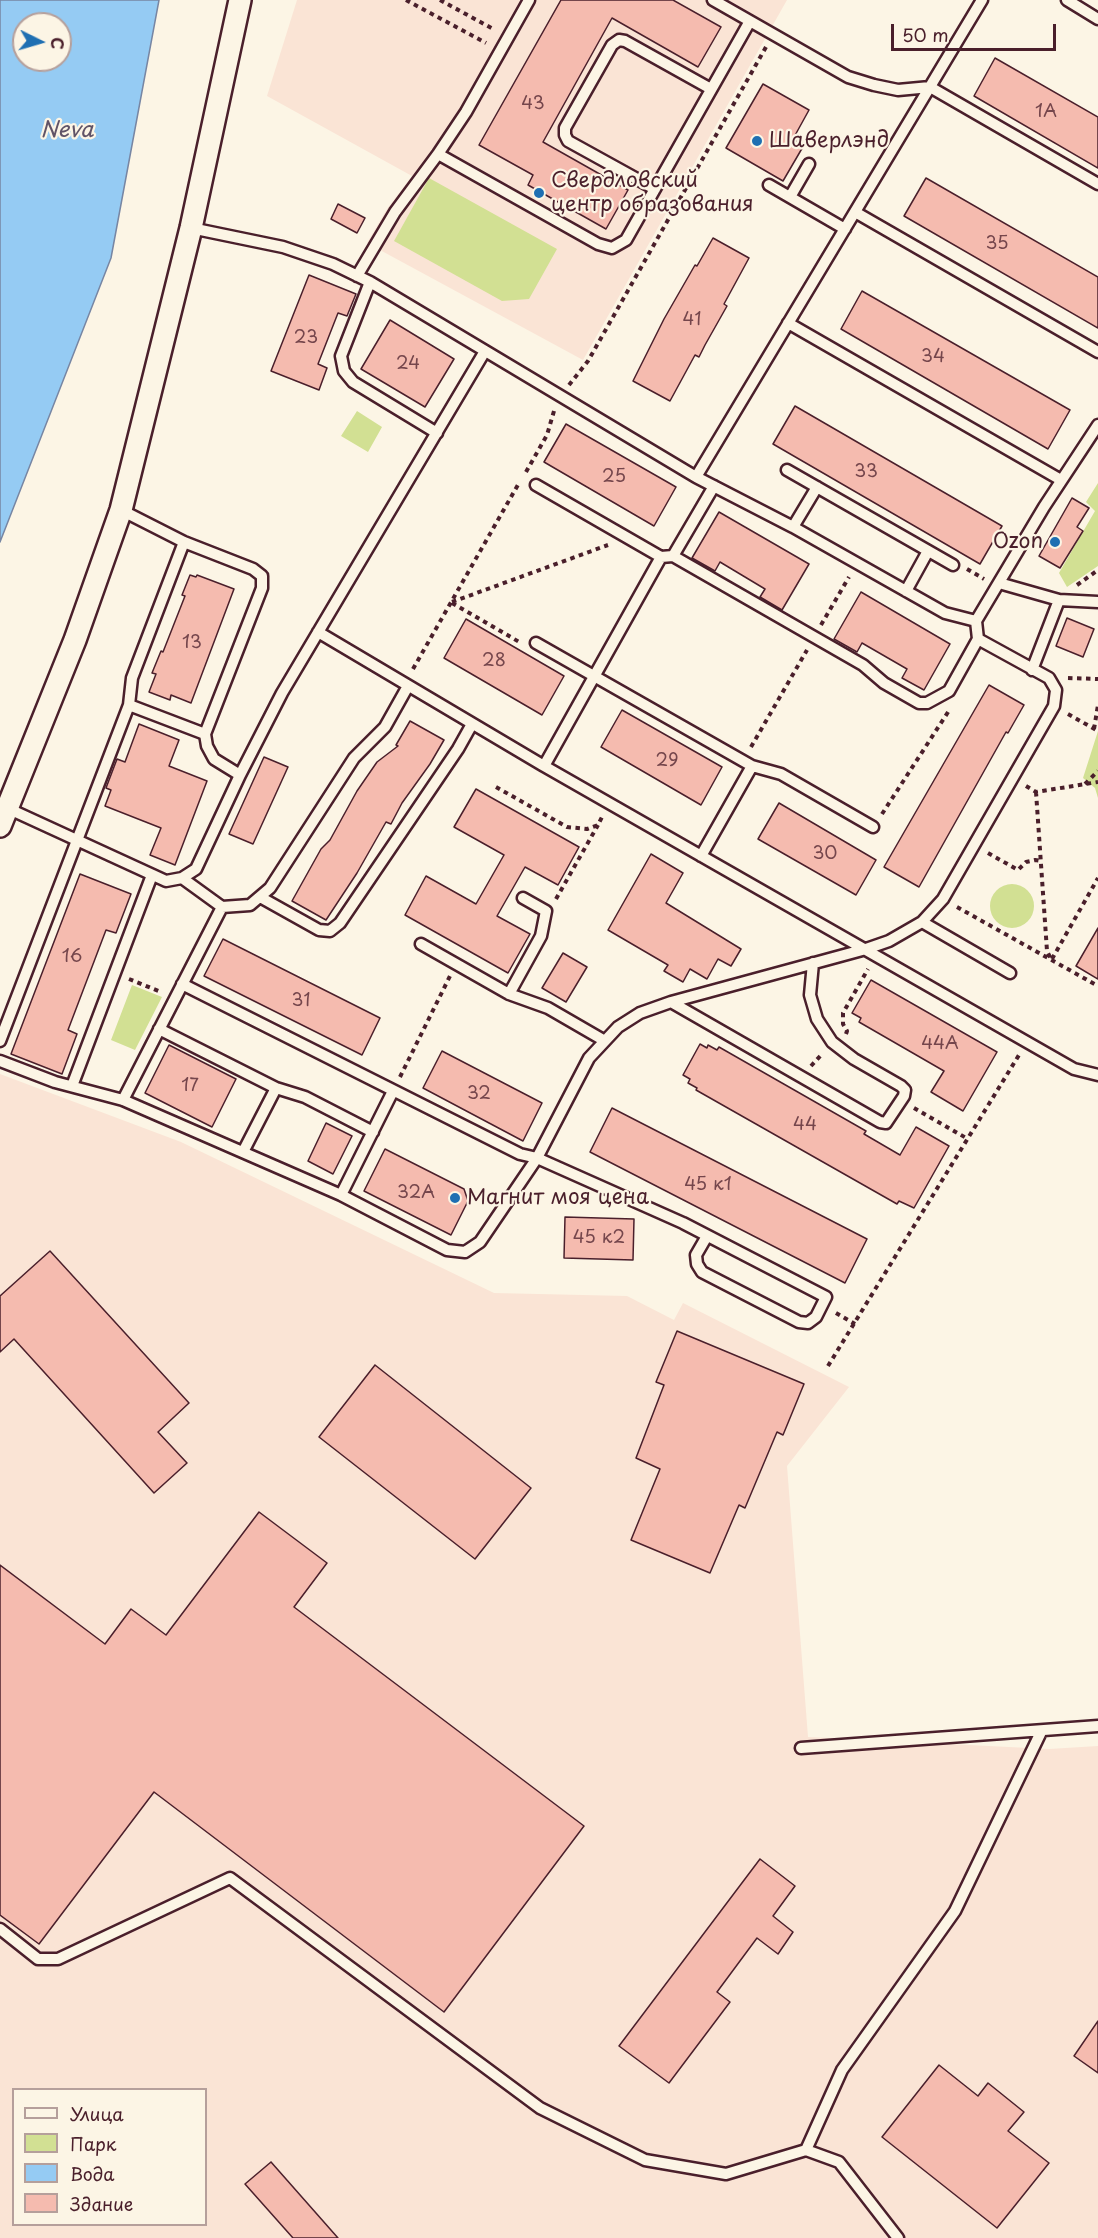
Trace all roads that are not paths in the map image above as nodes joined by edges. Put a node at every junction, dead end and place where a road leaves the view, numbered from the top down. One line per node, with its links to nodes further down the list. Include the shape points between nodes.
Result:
1 (240, 0): 17 (street)
2 (529, 0): 10 (lane)
3 (713, 0): 7 (lane)
4 (982, 0): 8 (lane)
5 (1067, 0): 6 (lane)
6 (1098, 19)
7 (750, 21): 8 (lane, via 848,76 898,90); 9 (lane)
8 (930, 87): 12 (lane); 16 (lane)
9 (711, 89): 14 (lane); 14 (lane, via 619,40 612,45 565,128 568,141)
10 (438, 154): 14 (lane, via 598,244 612,248 626,240); 19 (lane, via 372,246)
11 (809, 164): 15 (lane)
12 (1098, 184)
13 (769, 185): 15 (lane)
14 (655, 189)
15 (790, 197): 18 (lane)
16 (855, 212): 18 (lane); 23 (lane)
17 (190, 228): 19 (lane, via 283,247); 32 (street)
18 (845, 229): 21 (lane)
19 (357, 276): 20 (lane)
20 (370, 282): 22 (lane); 25 (lane, via 341,356 344,371 353,382)
21 (788, 323): 27 (lane); 28 (lane)
22 (485, 351): 25 (lane); 27 (lane)
23 (1098, 352)
24 (1098, 425): 28 (lane)
25 (437, 433): 44 (lane)
26 (787, 470): 31 (lane)
27 (696, 477): 30 (lane)
28 (1061, 480): 39 (lane)
29 (536, 485): 37 (lane)
30 (714, 486): 33 (lane); 36 (lane)
31 (817, 487): 33 (lane); 35 (lane)
32 (121, 510): 34 (lane); 56 (street, via 79,629)
33 (794, 527): 40 (lane)
34 (184, 542): 50 (lane, via 132,678); 52 (lane, via 262,576 262,588)
35 (928, 551): 38 (lane); 40 (lane)
36 (674, 556): 37 (lane); 45 (lane, via 863,665 884,683 919,703 927,703 949,690)
37 (660, 557): 48 (lane)
38 (952, 565)
39 (999, 584): 41 (lane); 43 (lane)
40 (906, 591): 43 (lane, via 945,613)
41 (1059, 600): 42 (lane); 47 (lane)
42 (1098, 602)
43 (976, 621): 45 (lane)
44 (318, 632): 49 (lane); 55 (lane)
45 (978, 639): 47 (lane)
46 (536, 643): 48 (lane)
47 (1032, 670): 65 (lane, via 1049,678 1056,690 1054,706 943,899)
48 (594, 676): 53 (lane); 54 (lane)
49 (408, 686): 51 (lane); 62 (lane, via 385,727 354,758 270,888)
50 (129, 705): 52 (lane); 58 (lane)
51 (472, 724): 54 (lane); 62 (lane, via 340,923 330,931 319,930)
52 (205, 735): 55 (lane, via 214,759)
53 (748, 764): 57 (lane, via 781,774); 59 (lane)
54 (544, 766): 59 (lane)
55 (240, 775): 61 (lane, via 196,869)
56 (3, 817): 58 (lane)
57 (873, 827)
58 (77, 840): 60 (lane); 74 (lane)
59 (701, 856): 67 (lane)
60 (152, 875): 61 (lane, via 166,881); 78 (lane)
61 (182, 879): 64 (lane)
62 (260, 897): 64 (lane, via 250,905)
63 (523, 898): 71 (lane, via 546,911 541,936)
64 (222, 907): 70 (lane)
65 (922, 922): 67 (lane); 69 (lane)
66 (421, 944): 71 (lane)
67 (866, 949): 68 (lane); 77 (lane, via 1074,1069)
68 (813, 963): 72 (lane); 72 (lane, via 810,995 817,1019 836,1045 905,1090 886,1123)
69 (1010, 973)
70 (182, 984): 73 (lane); 80 (lane)
71 (509, 994): 75 (lane, via 548,1008)
72 (671, 1002): 75 (lane, via 640,1013)
73 (159, 1029): 79 (lane); 81 (lane)
74 (0, 1041)
75 (605, 1041): 84 (lane, via 589,1059)
76 (0, 1061): 78 (lane)
77 (1098, 1075)
78 (72, 1086): 81 (lane)
79 (276, 1088): 82 (lane, via 305,1097); 83 (lane)
80 (393, 1091): 82 (lane); 84 (lane, via 520,1154)
81 (123, 1100): 83 (lane)
82 (373, 1132): 85 (lane)
83 (243, 1152): 85 (lane)
84 (537, 1158): 85 (lane, via 480,1242 465,1252 447,1250); 86 (lane)
85 (341, 1196)
86 (707, 1236): 86 (lane, via 826,1297 816,1317 808,1323 799,1322 702,1272 696,1255)
87 (1098, 1726): 88 (lane)
88 (1041, 1732): 89 (lane); 91 (lane, via 955,1911 842,2070)
89 (801, 1748)
90 (0, 1929): 91 (lane, via 38,1959 57,1959 230,1878 540,2108 645,2160 726,2174)
91 (806, 2150): 92 (lane, via 839,2162)
92 (898, 2238)

